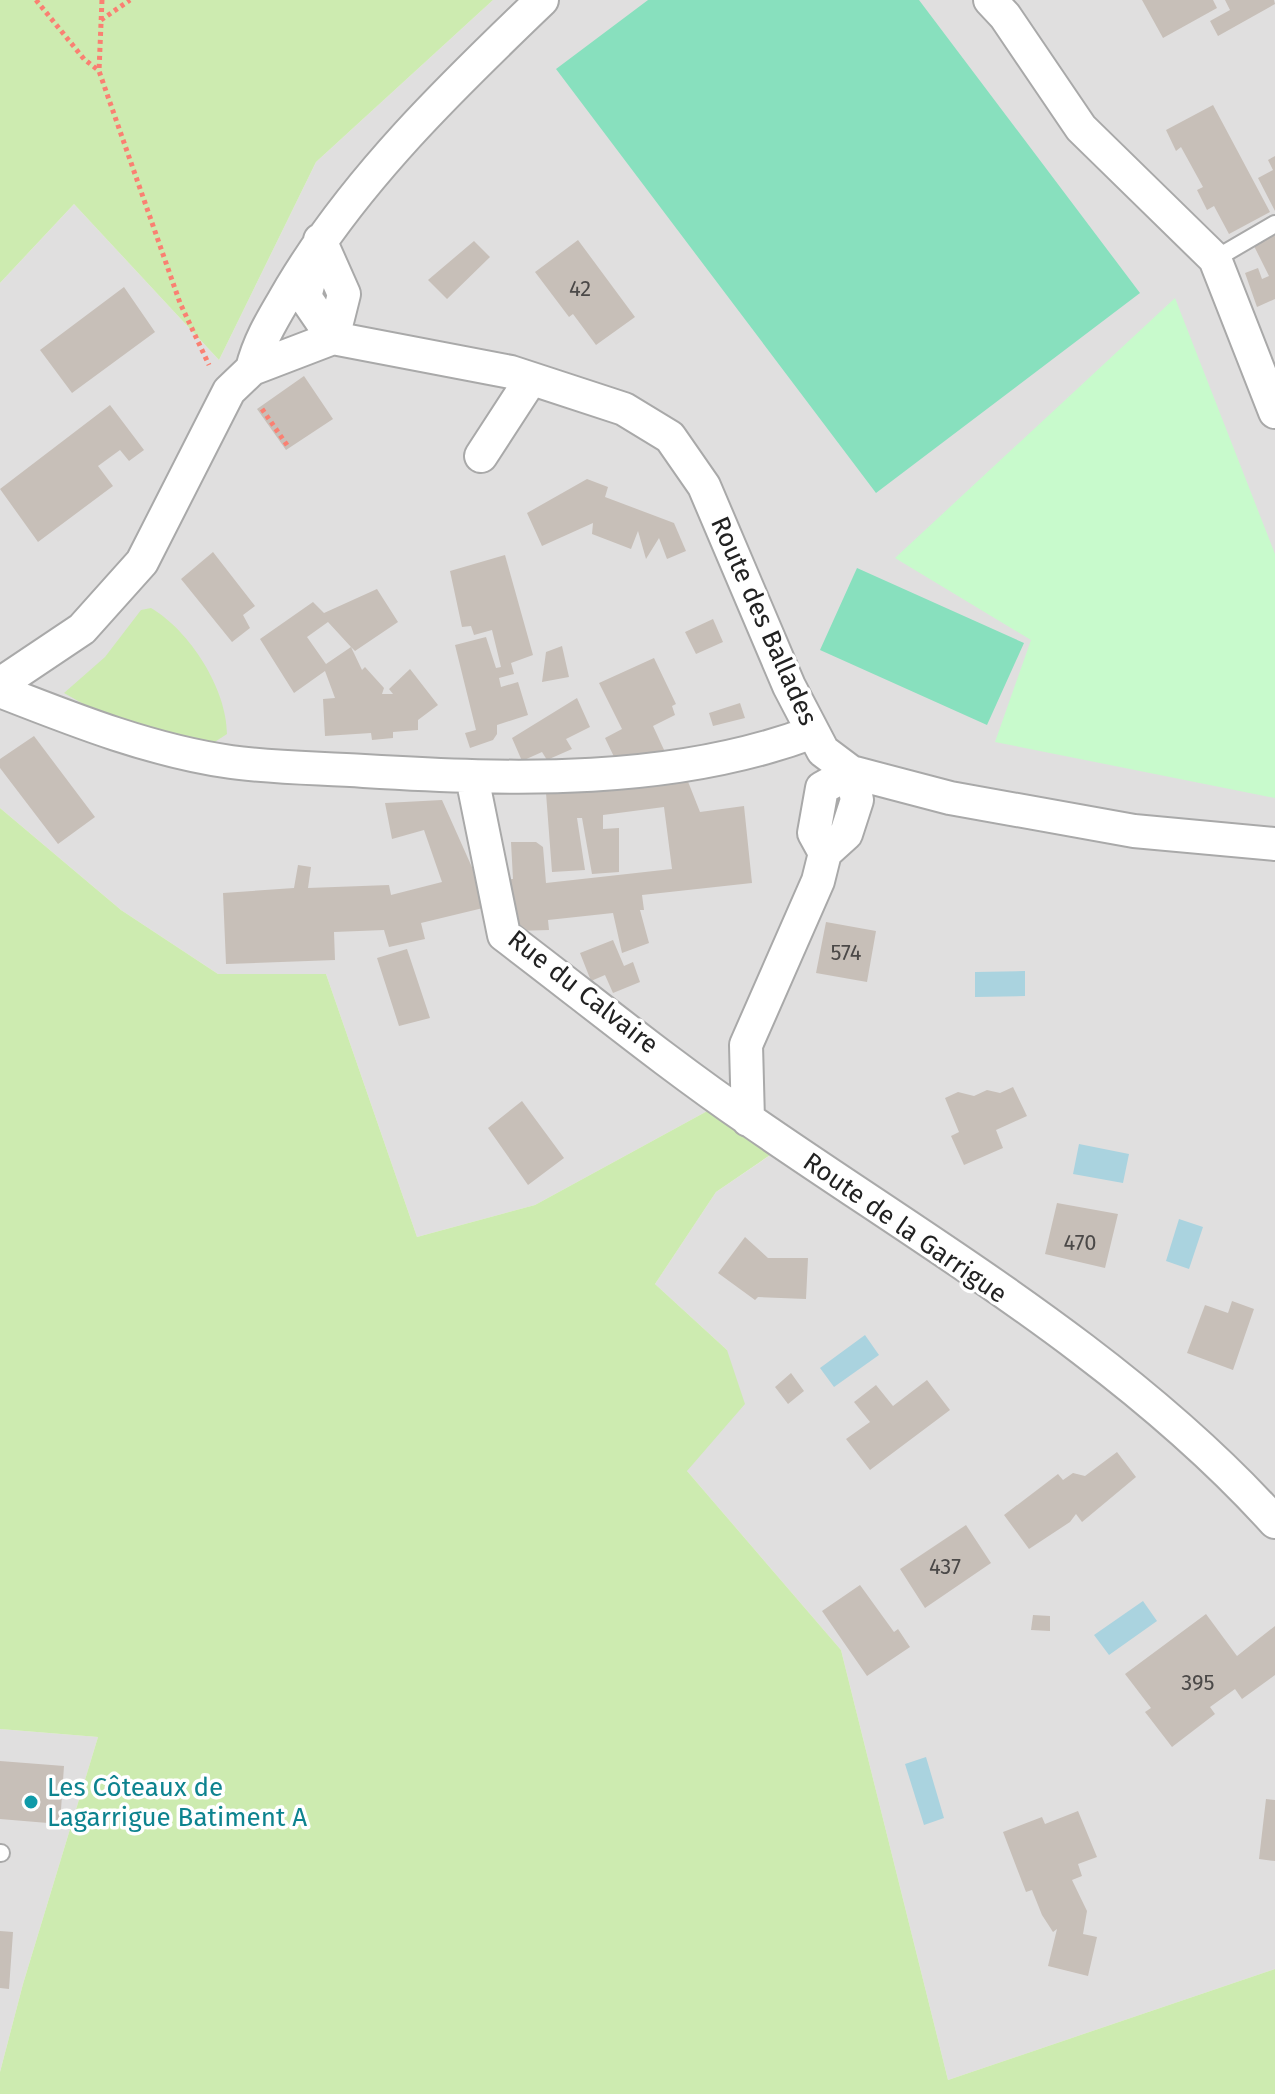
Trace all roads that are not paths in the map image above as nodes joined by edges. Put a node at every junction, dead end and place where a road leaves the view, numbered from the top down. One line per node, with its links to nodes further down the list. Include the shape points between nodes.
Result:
1 (542, 0): 4 (street, via 442,96)
2 (990, 0): 5 (street, via 1081,128)
3 (1275, 224): 5 (lane)
4 (320, 240): 6 (street, via 305,297); 7 (street, via 259,341)
5 (1215, 259): 9 (street)
6 (333, 338): 7 (street); 8 (street, Route des Ballades)
7 (252, 369): 11 (street, via 229,391 142,562 82,629)
8 (531, 379): 10 (street); 13 (street, Route des Ballades, via 624,409 670,437 704,486)
9 (1274, 401)
10 (481, 456)
11 (0, 684)
12 (0, 691): 15 (street, via 105,731 230,762)
13 (813, 732): 14 (street, Route des Ballades, via 823,751); 15 (street, via 759,752 629,772)
14 (851, 772): 16 (street, Route des Ballades, via 950,798 1134,831); 17 (street, via 822,788 814,833 825,853 818,881 746,1045)
15 (472, 777): 17 (street, Rue du Calvaire, via 504,935)
16 (1275, 844)
17 (748, 1120): 18 (street, Route de la Garrigue, via 1088,1355 1195,1444)
18 (1275, 1522)

